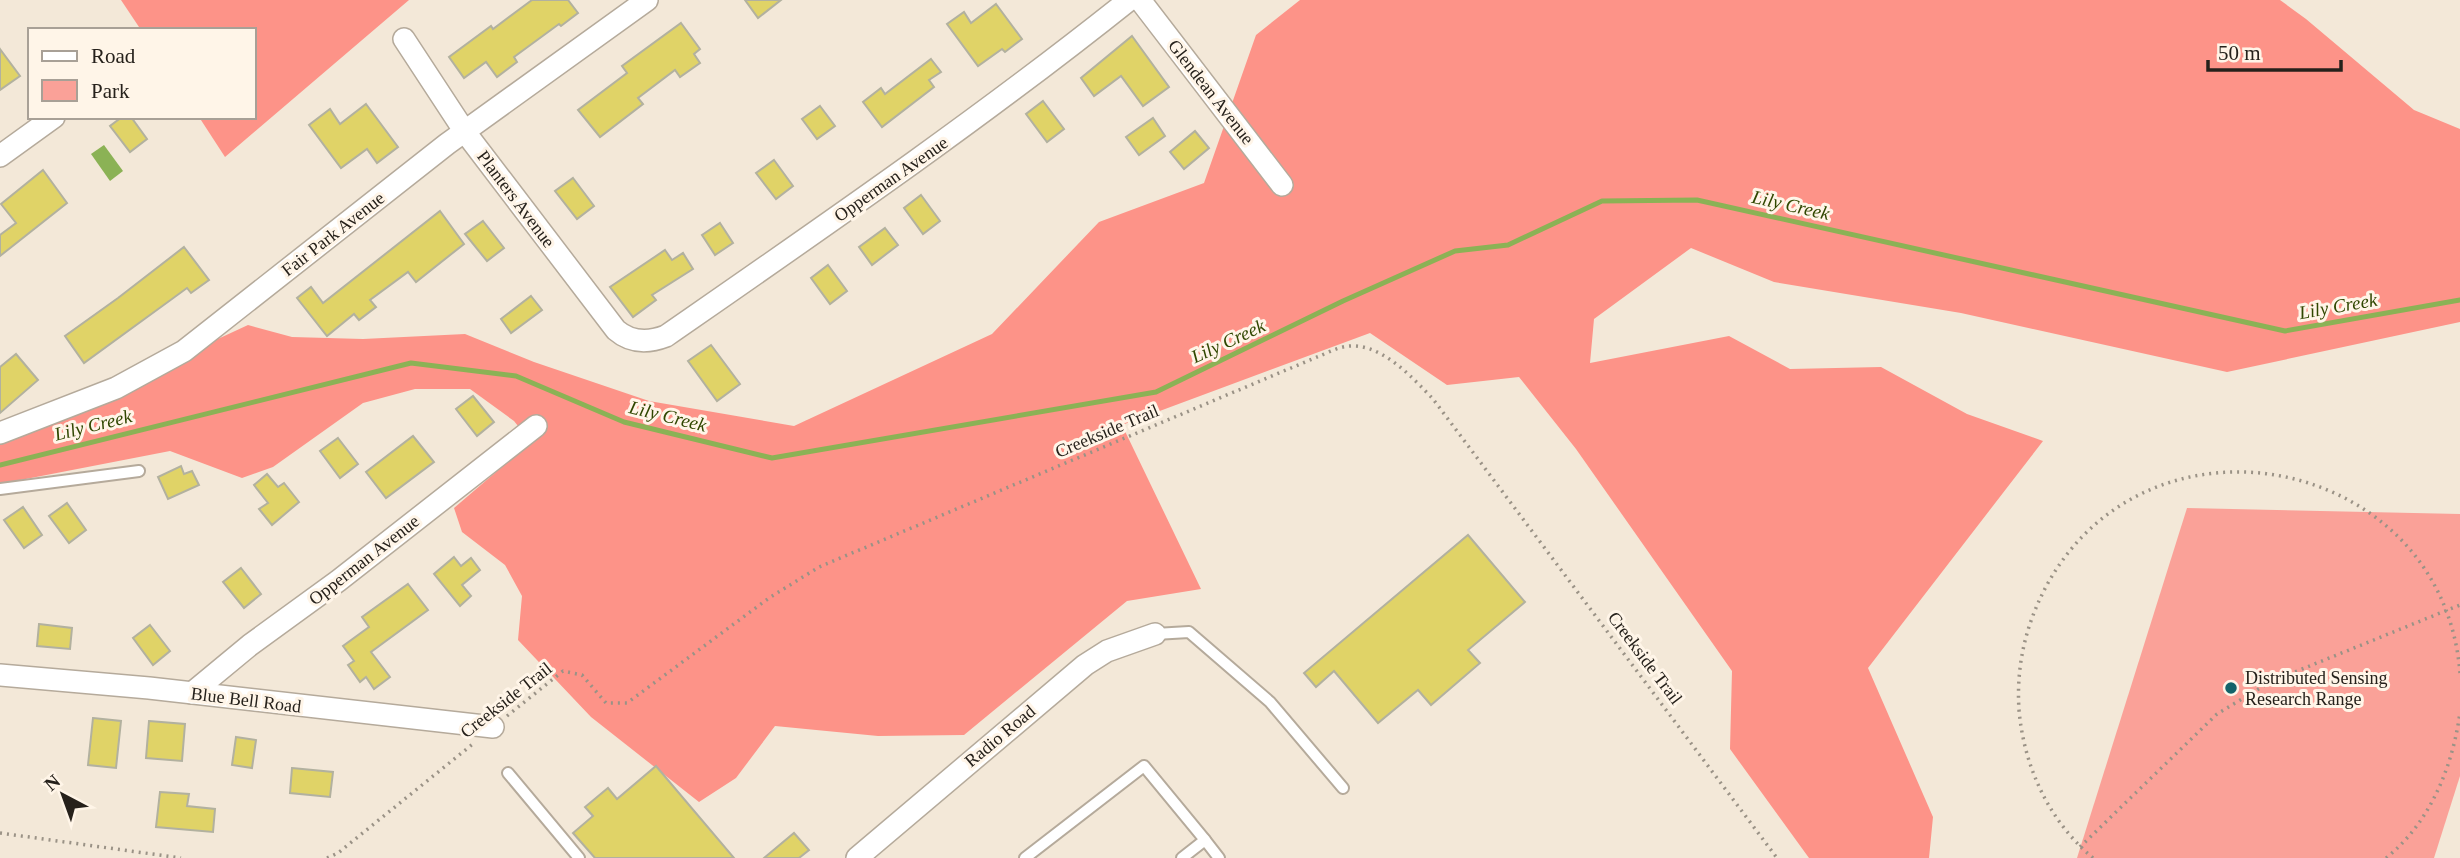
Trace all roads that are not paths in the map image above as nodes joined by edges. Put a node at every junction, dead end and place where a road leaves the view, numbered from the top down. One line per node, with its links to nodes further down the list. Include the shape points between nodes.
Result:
1 (647, 0): 6 (street, Fair Park Avenue)
2 (1129, 0): 9 (street, Opperman Avenue, via 973,120 817,231 666,336)
3 (1140, 0): 8 (street, Glendean Avenue)
4 (404, 39): 6 (street, Planters Avenue)
5 (51, 119): 7 (street)
6 (465, 132): 9 (street, Planters Avenue, via 616,330); 11 (street, Fair Park Avenue, via 184,351 116,387)
7 (0, 156)
8 (1282, 185)
9 (643, 342)
10 (536, 426): 16 (street, Opperman Avenue)
11 (0, 433)
12 (139, 471): 13 (lane)
13 (0, 489)
14 (1155, 634): 19 (lane, via 1189,632 1270,702); 22 (street, Radio Road, via 1085,664)
15 (0, 675): 16 (street, Blue Bell Road)
16 (192, 693): 17 (street, Blue Bell Road)
17 (493, 727)
18 (508, 773): 21 (lane)
19 (1343, 788)
20 (1205, 840): 23 (lane, via 1144,766); 24 (lane); 25 (lane)
21 (579, 858)
22 (857, 858)
23 (1025, 858)
24 (1182, 858)
25 (1219, 858)

